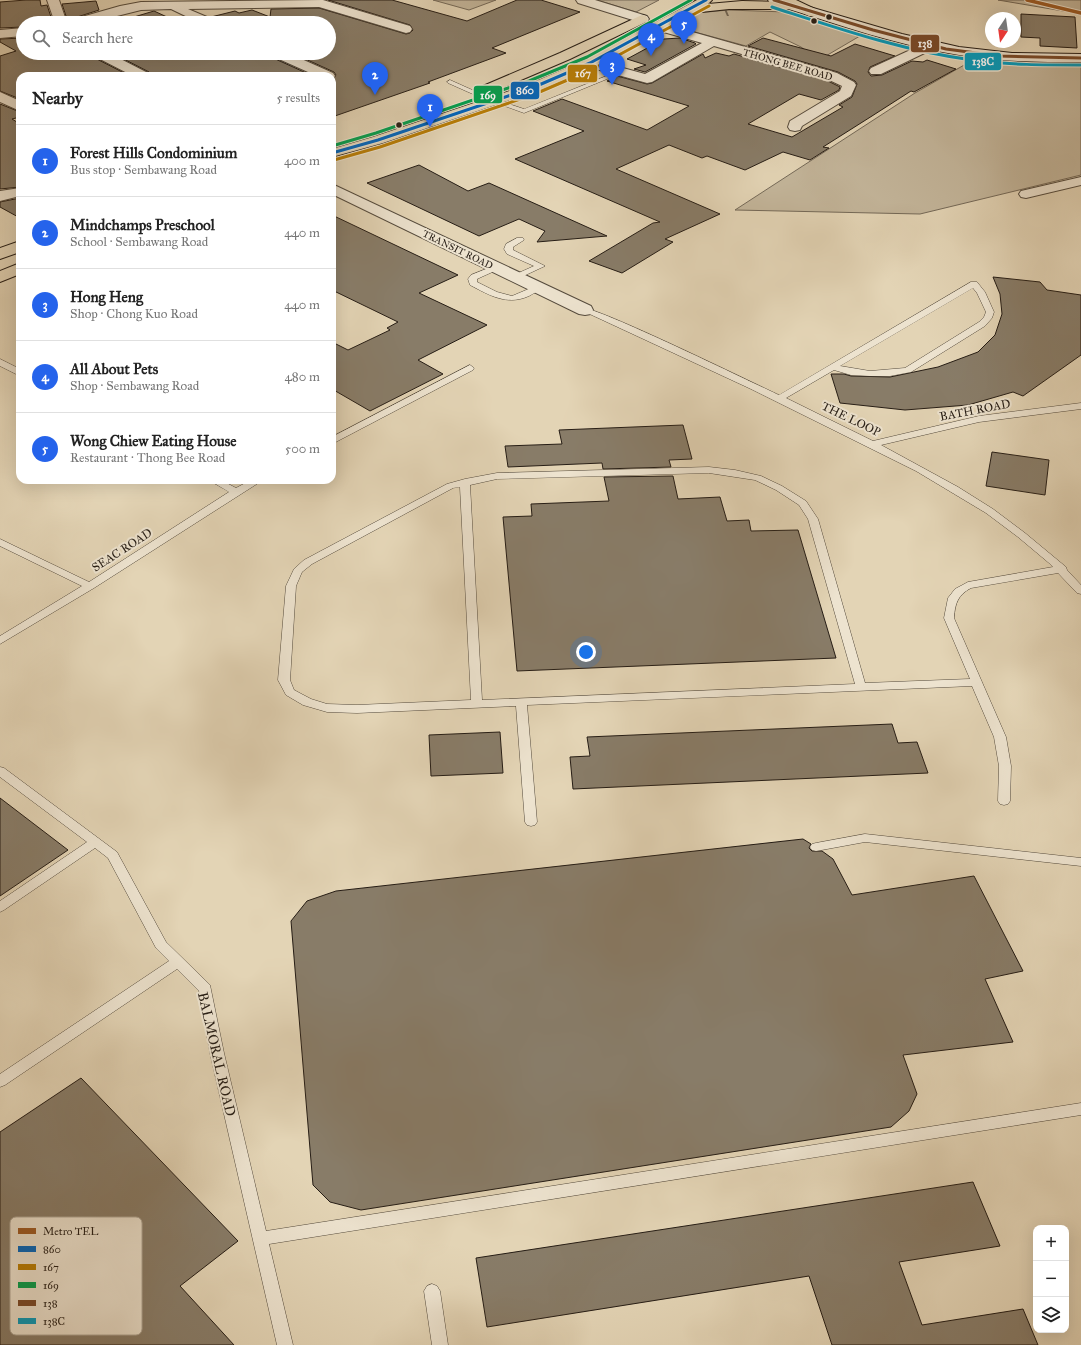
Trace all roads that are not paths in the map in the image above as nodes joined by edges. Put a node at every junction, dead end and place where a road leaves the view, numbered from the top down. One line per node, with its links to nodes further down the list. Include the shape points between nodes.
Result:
1 (53, 0): 8 (street)
2 (582, 0): 11 (street)
3 (706, 0): 7 (main road)
4 (774, 0): 5 (street)
5 (789, 3): 7 (main road); 17 (street, via 813,13)
6 (168, 5): 9 (street, via 124,9); 10 (street); 13 (street, via 320,3)
7 (682, 5): 11 (main road); 12 (main road)
8 (59, 16)
9 (100, 16)
10 (194, 16)
11 (643, 19): 27 (main road)
12 (657, 26): 16 (street, THONG BEE ROAD); 21 (main road)
13 (406, 29)
14 (16, 33): 15 (street)
15 (0, 34)
16 (713, 42): 25 (street, via 647,79); 31 (street, THONG BEE ROAD, via 832,76 848,85 846,93 795,124)
17 (930, 45): 18 (street, via 1011,57); 22 (street)
18 (1081, 58)
19 (112, 60): 23 (street)
20 (293, 60): 24 (street)
21 (590, 63): 25 (street); 29 (main road)
22 (876, 71)
23 (135, 72)
24 (319, 72)
25 (621, 72): 29 (lane, via 524,112)
26 (450, 82): 27 (lane)
27 (476, 94): 32 (main road)
28 (0, 96): 30 (street)
29 (494, 101): 33 (main road)
30 (16, 105)
31 (795, 127)
32 (336, 137)
33 (336, 152)
34 (1081, 180): 37 (street)
35 (336, 190): 42 (street, TRANSIT ROAD)
36 (16, 193): 38 (street)
37 (1026, 194)
38 (0, 196)
39 (520, 240): 45 (lane, via 509,246 510,252 541,266)
40 (16, 248): 41 (main road)
41 (0, 254)
42 (496, 267): 45 (street, TRANSIT ROAD); 46 (lane, via 474,276 473,282 503,297 511,298 517,298)
43 (16, 270): 44 (main road)
44 (0, 277)
45 (517, 277): 46 (street, TRANSIT ROAD)
46 (538, 288): 47 (street, TRANSIT ROAD)
47 (585, 310): 52 (lane, THE LOOP)
48 (0, 362): 51 (lane)
49 (833, 367): 49 (lane, via 856,373 908,370 982,324 990,312 981,292 974,284); 52 (lane)
50 (470, 368): 54 (lane)
51 (16, 371)
52 (780, 398): 55 (lane, THE LOOP)
53 (1081, 406): 55 (lane, BATH ROAD, via 979,419)
54 (336, 439)
55 (874, 444): 61 (lane, THE LOOP, via 1006,520)
56 (465, 482): 66 (lane, via 497,476 709,470 735,472 758,478 779,488 803,503 813,519); 68 (lane); 68 (lane, via 450,486 308,562 298,571 291,586 284,680 290,692 307,702 327,708)
57 (221, 484): 59 (lane)
58 (251, 484): 59 (lane, SEAC ROAD)
59 (236, 492): 62 (lane, SEAC ROAD)
60 (0, 542): 62 (lane)
61 (1062, 569): 63 (lane, THE LOOP); 65 (lane, via 968,585 958,591 950,603 949,618)
62 (90, 586): 64 (lane, SEAC ROAD)
63 (1081, 591)
64 (0, 640)
65 (977, 682): 66 (lane); 70 (lane, via 1000,737 1005,766)
66 (861, 687): 67 (lane)
67 (521, 702): 68 (lane); 71 (lane)
68 (477, 704)
69 (0, 771): 72 (lane, BALMORAL ROAD)
70 (1004, 801)
71 (531, 822)
72 (95, 842): 75 (lane); 76 (lane, BALMORAL ROAD, via 113,854 161,945)
73 (816, 847): 74 (lane, via 865,838)
74 (1081, 862)
75 (0, 907)
76 (178, 962): 77 (lane); 79 (lane, BALMORAL ROAD, via 205,989 217,1053)
77 (0, 1081)
78 (1081, 1109): 79 (lane)
79 (260, 1238): 81 (lane, BALMORAL ROAD)
80 (432, 1291): 82 (lane)
81 (285, 1345)
82 (440, 1345)

